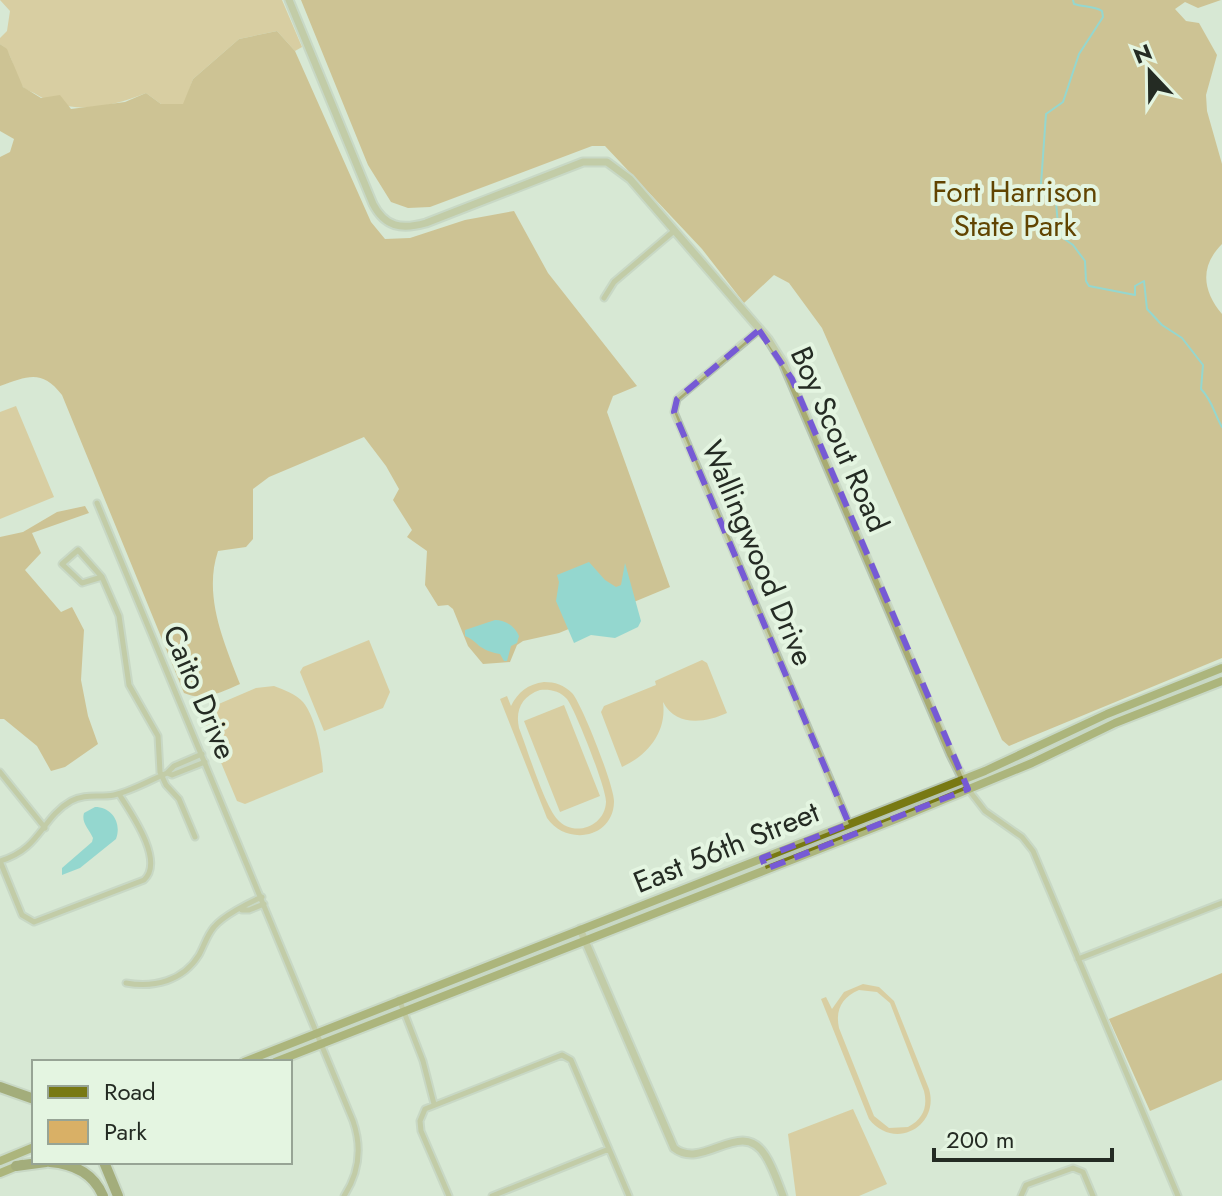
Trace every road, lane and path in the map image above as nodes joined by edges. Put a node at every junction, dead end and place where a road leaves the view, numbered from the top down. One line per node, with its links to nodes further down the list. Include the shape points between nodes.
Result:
1 (289, 0): 2 (street, Boy Scout Road, via 373,204 386,223 426,223 575,164 597,161 612,164 630,179)
2 (674, 231): 3 (street, via 614,282); 4 (street, Boy Scout Road)
3 (604, 298)
4 (759, 330): 13 (street, Boy Scout Road, via 792,379); 16 (street, Wallingwood Drive, via 677,399 674,412)
5 (97, 503): 9 (street, Caito Drive)
6 (102, 577): 6 (street, via 78,550 62,564 82,583); 12 (street, via 119,616 129,685 158,736 157,759)
7 (1222, 668): 13 (main road, East 56th Street)
8 (1222, 681): 14 (main road, East 56th Street)
9 (202, 754): 10 (street, Caito Drive); 12 (street)
10 (205, 762): 12 (street); 22 (street, Caito Drive)
11 (0, 772): 17 (street)
12 (164, 775): 15 (street); 18 (street)
13 (962, 779): 14 (street, Boy Scout Road); 16 (main road, East 56th Street)
14 (968, 789): 21 (main road, East 56th Street); 26 (street, Boy Scout Road, via 985,811 1029,845)
15 (119, 794): 17 (street, via 72,800); 20 (street, via 149,853 151,871 144,880 34,922 21,913)
16 (849, 824): 19 (main road, East 56th Street)
17 (45, 828): 20 (street, via 27,848)
18 (195, 837)
19 (762, 858): 21 (street); 24 (main road, East 56th Street)
20 (0, 861)
21 (766, 869): 25 (main road, East 56th Street)
22 (263, 900): 27 (street, via 215,925 198,957 181,974 157,983); 30 (street, Caito Drive)
23 (1222, 903): 26 (street)
24 (580, 929): 25 (street); 28 (main road, East 56th Street)
25 (585, 940): 29 (main road, East 56th Street); 52 (street, via 674,1148 699,1155 734,1141 754,1144 766,1156)
26 (1078, 959): 54 (street, Boy Scout Road)
27 (126, 983)
28 (399, 999): 29 (street); 30 (main road, East 56th Street)
29 (403, 1012): 30 (main road, East 56th Street); 35 (street)
30 (320, 1038): 31 (main road, East 56th Street); 32 (main road, East 56th Street); 48 (street, Caito Drive, via 358,1140 356,1168)
31 (250, 1060)
32 (279, 1060)
33 (0, 1087): 34 (highway)
34 (32, 1098)
35 (434, 1104): 37 (street, via 565,1056); 49 (street, via 422,1114 420,1128)
36 (32, 1148): 39 (main road)
37 (609, 1149): 50 (street); 51 (street)
38 (32, 1160): 43 (main road)
39 (0, 1161)
40 (32, 1164): 43 (highway)
41 (58, 1164): 46 (highway, via 87,1174)
42 (105, 1164): 47 (highway)
43 (16, 1166): 44 (main road)
44 (0, 1173)
45 (1021, 1193): 53 (street, via 1026,1185 1078,1168)
46 (103, 1196)
47 (118, 1196)
48 (344, 1196)
49 (449, 1196)
50 (492, 1196)
51 (629, 1196)
52 (783, 1196)
53 (1093, 1196)
54 (1178, 1196)

